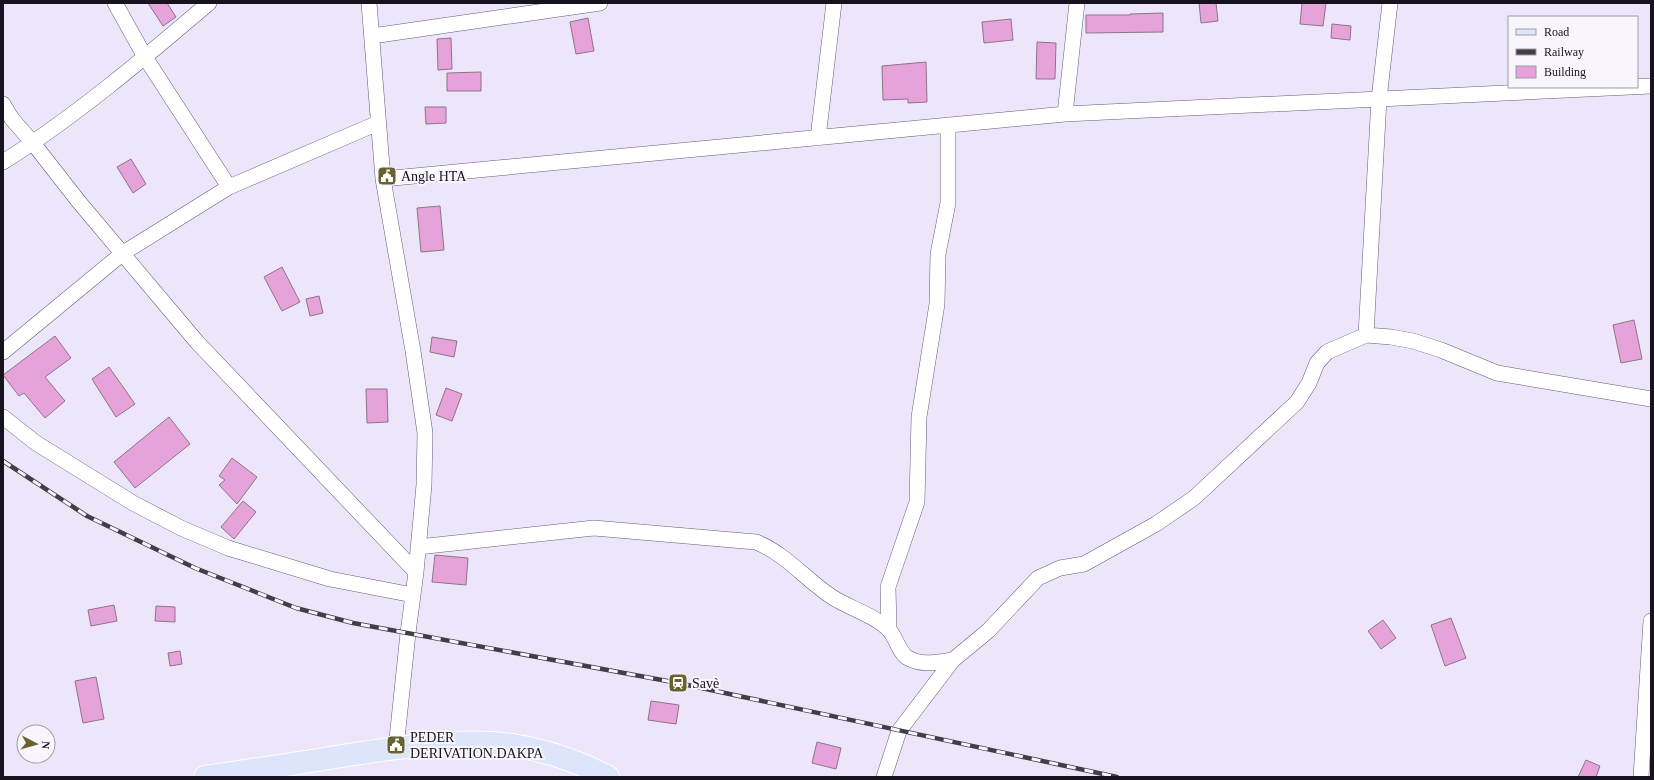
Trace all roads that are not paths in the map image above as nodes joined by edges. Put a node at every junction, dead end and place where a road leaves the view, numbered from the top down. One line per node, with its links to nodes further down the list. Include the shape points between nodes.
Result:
1 (115, 3): 9 (street)
2 (209, 3): 9 (street)
3 (369, 3): 8 (street)
4 (600, 3): 8 (street)
5 (834, 3): 18 (street)
6 (1077, 3): 15 (street)
7 (1390, 3): 13 (street)
8 (372, 36): 16 (street)
9 (145, 57): 19 (street); 22 (street)
10 (1651, 86): 11 (street)
11 (1638, 87)
12 (1606, 88): 13 (street)
13 (1379, 98): 15 (street); 24 (street)
14 (3, 104): 19 (street, via 12,119)
15 (1064, 114): 17 (street)
16 (378, 123): 21 (street); 22 (street)
17 (948, 126): 18 (street); 32 (street, via 948,203 938,254 937,304 918,417 917,502 888,587)
18 (818, 138): 21 (street)
19 (34, 143): 20 (street); 23 (street, via 79,202)
20 (3, 162)
21 (383, 180): 28 (street, via 425,433 424,485)
22 (229, 187): 23 (street)
23 (123, 253): 25 (street); 29 (street, via 197,342)
24 (1366, 335): 26 (street, via 1414,341 1497,373); 33 (street, via 1327,352 1317,363 1309,383 1297,402 1194,498 1156,524 1084,564 1060,568 1038,578 988,631)
25 (3, 352)
26 (1651, 399)
27 (3, 416): 30 (street, via 36,443 133,503 181,528 228,548 330,579)
28 (418, 547): 29 (street); 32 (street, via 594,528 756,542 770,548 832,597 862,611)
29 (416, 572): 30 (street)
30 (413, 596): 34 (street)
31 (1651, 621): 38 (street)
32 (889, 630): 33 (street, via 906,657 917,662 931,663)
33 (953, 660): 37 (street, via 899,731)
34 (396, 748): 35 (main road); 36 (main road, via 453,744 510,745 559,756)
35 (205, 777)
36 (608, 777)
37 (884, 777)
38 (1641, 777)

